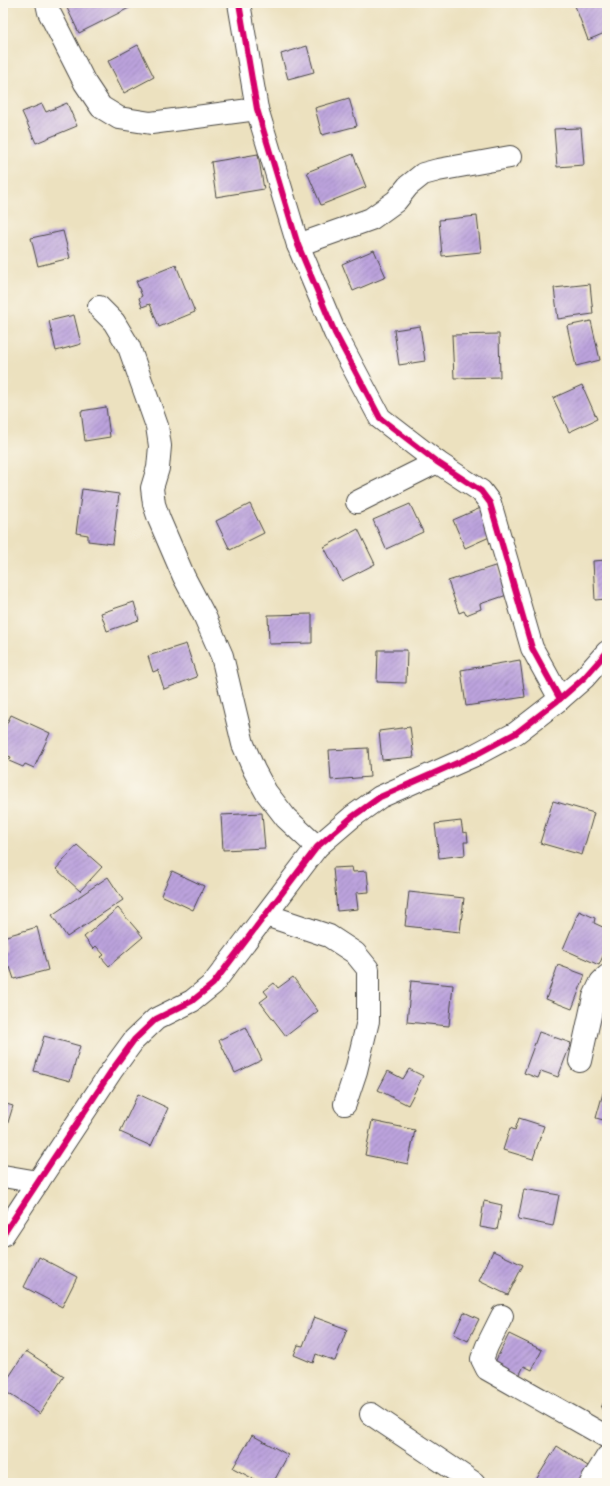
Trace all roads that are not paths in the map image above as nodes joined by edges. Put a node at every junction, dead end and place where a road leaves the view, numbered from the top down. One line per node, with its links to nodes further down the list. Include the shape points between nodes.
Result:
1 (47, 3): 3 (street, via 49,12 101,107 119,118 151,123)
2 (239, 3): 3 (street)
3 (258, 109): 5 (street)
4 (510, 157): 5 (street, via 423,174 408,186 396,201 371,220)
5 (298, 245): 7 (street, via 335,333 380,418)
6 (99, 307): 11 (street, via 114,322 129,347 157,426 160,446 158,468 152,488 154,504 184,577 222,656 244,744 254,770 266,792 286,818)
7 (438, 462): 8 (street); 10 (street, via 481,492 490,503 532,648)
8 (357, 502)
9 (607, 652): 10 (street, via 584,678)
10 (560, 699): 11 (street, via 510,737 380,797)
11 (316, 847): 12 (street)
12 (266, 915): 15 (street, via 329,936 355,953 368,969 368,1021); 17 (street, via 213,984 192,1001 156,1019 134,1040)
13 (607, 976): 14 (street, via 594,997)
14 (580, 1061)
15 (346, 1104)
16 (3, 1176): 17 (street)
17 (38, 1182): 18 (street)
18 (3, 1235)
19 (502, 1316): 21 (street, via 482,1359 487,1369)
20 (371, 1414): 23 (street)
21 (607, 1437)
22 (607, 1457): 24 (street)
23 (474, 1483)
24 (591, 1483)

